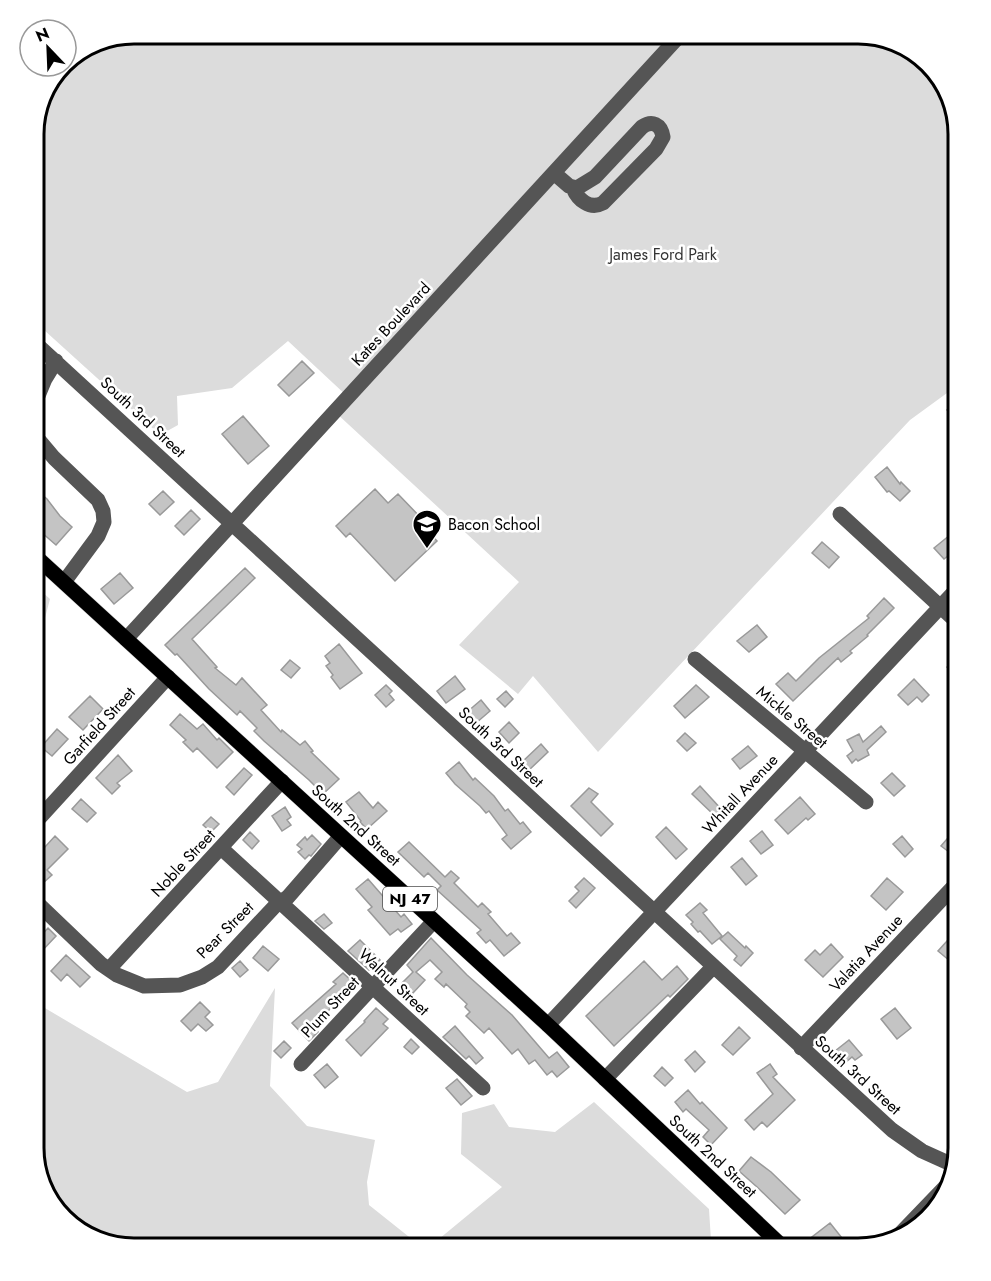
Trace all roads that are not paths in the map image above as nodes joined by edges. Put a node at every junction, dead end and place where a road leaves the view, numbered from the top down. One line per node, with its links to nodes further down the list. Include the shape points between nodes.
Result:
1 (672, 44): 2 (street, Kates Boulevard)
2 (554, 173): 3 (street); 9 (street, Kates Boulevard)
3 (573, 188): 3 (street, via 589,182 642,127 653,123 662,131 656,149 603,203 585,203)
4 (44, 350): 5 (street, South 3rd Street)
5 (56, 361): 6 (street); 9 (street, South 3rd Street)
6 (44, 381)
7 (44, 446): 11 (street, via 98,500 103,511 104,522 98,536)
8 (840, 514): 13 (street)
9 (232, 523): 15 (street, Kates Boulevard); 27 (street, South 3rd Street)
10 (44, 564): 11 (main road, South 2nd Street / NJ 47)
11 (64, 582): 15 (main road, South 2nd Street / NJ 47)
12 (948, 599): 13 (street, Whitall Avenue)
13 (940, 607): 14 (street); 18 (street, Whitall Avenue)
14 (948, 615)
15 (126, 639): 17 (main road, South 2nd Street / NJ 47)
16 (695, 659): 18 (street, Mickle Street)
17 (168, 677): 19 (main road, South 2nd Street / NJ 47); 21 (street, Garfield Street)
18 (805, 751): 20 (street, Mickle Street); 27 (street, Whitall Avenue)
19 (282, 781): 22 (main road, South 2nd Street / NJ 47); 23 (street, Noble Street)
20 (866, 802)
21 (44, 813)
22 (341, 836): 25 (street, Pear Street); 28 (main road, South 2nd Street / NJ 47)
23 (221, 848): 25 (street, Walnut Street); 30 (street, Noble Street)
24 (948, 893): 33 (street, Valatia Avenue)
25 (281, 902): 30 (street, Pear Street, via 218,967 191,981 144,986); 31 (street, Walnut Street)
26 (44, 909): 30 (street, Pear Street)
27 (654, 912): 29 (street, South 3rd Street); 32 (street, Whitall Avenue)
28 (434, 921): 31 (street, Plum Street); 32 (main road, South 2nd Street / NJ 47)
29 (713, 967): 33 (street, South 3rd Street); 35 (street)
30 (109, 969)
31 (373, 987): 34 (street, Plum Street); 36 (street, Walnut Street)
32 (548, 1025): 35 (main road, South 2nd Street / NJ 47)
33 (801, 1048): 37 (street, South 3rd Street, via 892,1130)
34 (301, 1064)
35 (605, 1079): 38 (main road, South 2nd Street / NJ 47)
36 (483, 1088)
37 (946, 1162)
38 (773, 1238)

